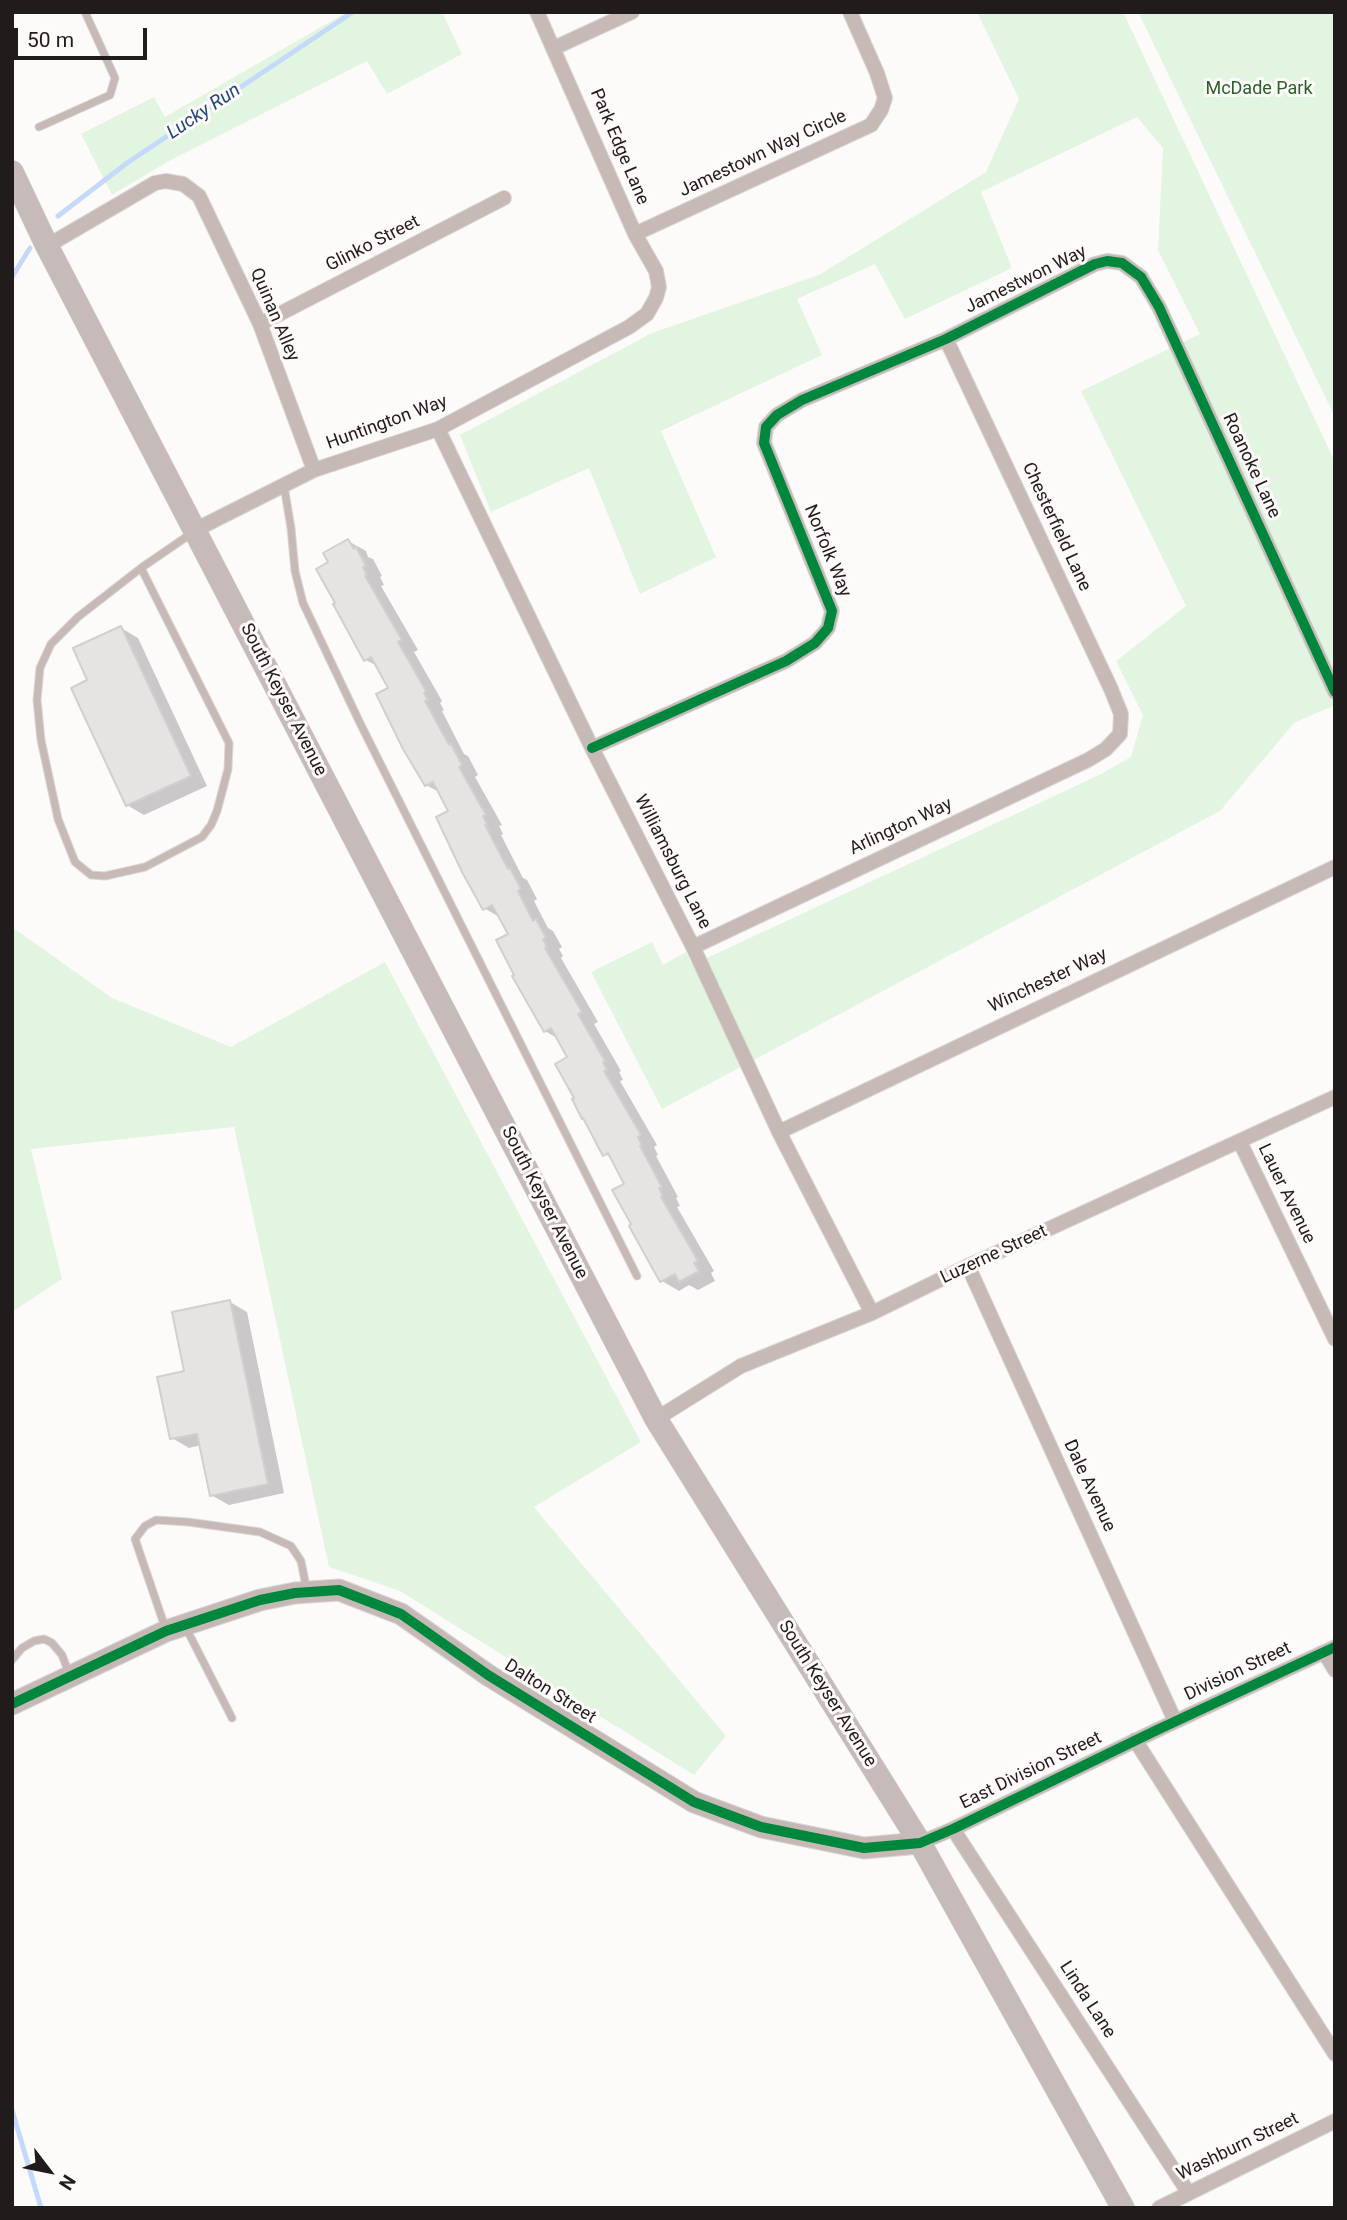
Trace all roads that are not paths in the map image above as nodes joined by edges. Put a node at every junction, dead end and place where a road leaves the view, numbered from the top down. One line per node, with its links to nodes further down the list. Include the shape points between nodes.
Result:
1 (85, 12): 6 (lane, via 115,78 110,95)
2 (537, 12): 5 (street, Park Edge Lane)
3 (632, 12): 5 (street)
4 (850, 12): 9 (street, Jamestown Way Circle, via 885,98 871,125)
5 (554, 48): 9 (street, Park Edge Lane)
6 (39, 127)
7 (12, 172): 10 (main road, South Keyser Avenue)
8 (504, 198): 13 (street, Glinko Street)
9 (635, 234): 12 (street, Park Edge Lane, via 656,271)
10 (47, 246): 13 (street, Quinan Alley, via 155,183 183,184 199,196); 18 (main road, South Keyser Avenue)
11 (1122, 263): 14 (street, Jamestwon Way, via 1095,264); 20 (street, Roanoke Lane, via 1141,277 1159,307)
12 (656, 298): 15 (street, Huntington Way, via 647,314 629,327)
13 (260, 324): 16 (street, Quinan Alley)
14 (946, 339): 21 (street, Chesterfield Lane, via 1111,689 1121,714); 22 (street, Norfolk Way, via 802,400 766,427 764,443 832,611 828,628 815,643 786,661)
15 (438, 429): 16 (street, Huntington Way); 22 (street, Williamsburg Lane)
16 (314, 470): 17 (street, Huntington Way)
17 (284, 485): 18 (street, Huntington Way); 29 (lane, via 303,603)
18 (195, 530): 19 (lane); 32 (main road, South Keyser Avenue)
19 (141, 568): 19 (lane, via 78,617 51,644 40,668 41,740 58,819 75,862 91,875 145,867 202,837 217,811 228,769 229,743)
20 (1335, 692)
21 (1120, 734): 24 (street, Arlington Way, via 1088,760)
22 (592, 748): 24 (street, Williamsburg Lane)
23 (1335, 867): 26 (street, Winchester Way)
24 (694, 947): 26 (street, Williamsburg Lane)
25 (1335, 1097): 27 (street, Luzerne Street)
26 (779, 1132): 30 (street, Williamsburg Lane)
27 (1240, 1142): 28 (street, Luzerne Street); 31 (street, Lauer Avenue)
28 (968, 1266): 30 (street, Luzerne Street); 41 (street, Dale Avenue)
29 (637, 1276)
30 (872, 1313): 32 (street, Luzerne Street, via 741,1366)
31 (1335, 1339)
32 (656, 1419): 45 (main road, South Keyser Avenue)
33 (307, 1592): 34 (street, Dalton Street, via 260,1600); 34 (lane, via 301,1561 292,1546 260,1532 156,1520 145,1525 135,1539); 45 (street, Dalton Street, via 339,1590 401,1614 488,1675 694,1802 761,1827 864,1848)
34 (175, 1628): 38 (street); 40 (lane)
35 (1329, 1650): 37 (street); 41 (street, Division Street)
36 (12, 1660): 38 (lane, via 22,1648 44,1639 62,1655)
37 (1335, 1670)
38 (71, 1676): 39 (street)
39 (12, 1704)
40 (232, 1717)
41 (1175, 1721): 42 (street, Division Street)
42 (1157, 1730): 43 (street, East Division Street)
43 (1135, 1740): 44 (street, East Division Street); 46 (street)
44 (953, 1829): 45 (street, East Division Street); 48 (street, Linda Lane)
45 (920, 1843): 49 (main road, South Keyser Avenue)
46 (1335, 2054)
47 (1335, 2121): 48 (street, Washburn Street)
48 (1188, 2192): 50 (street, Washburn Street)
49 (1123, 2208)
50 (1159, 2208)

